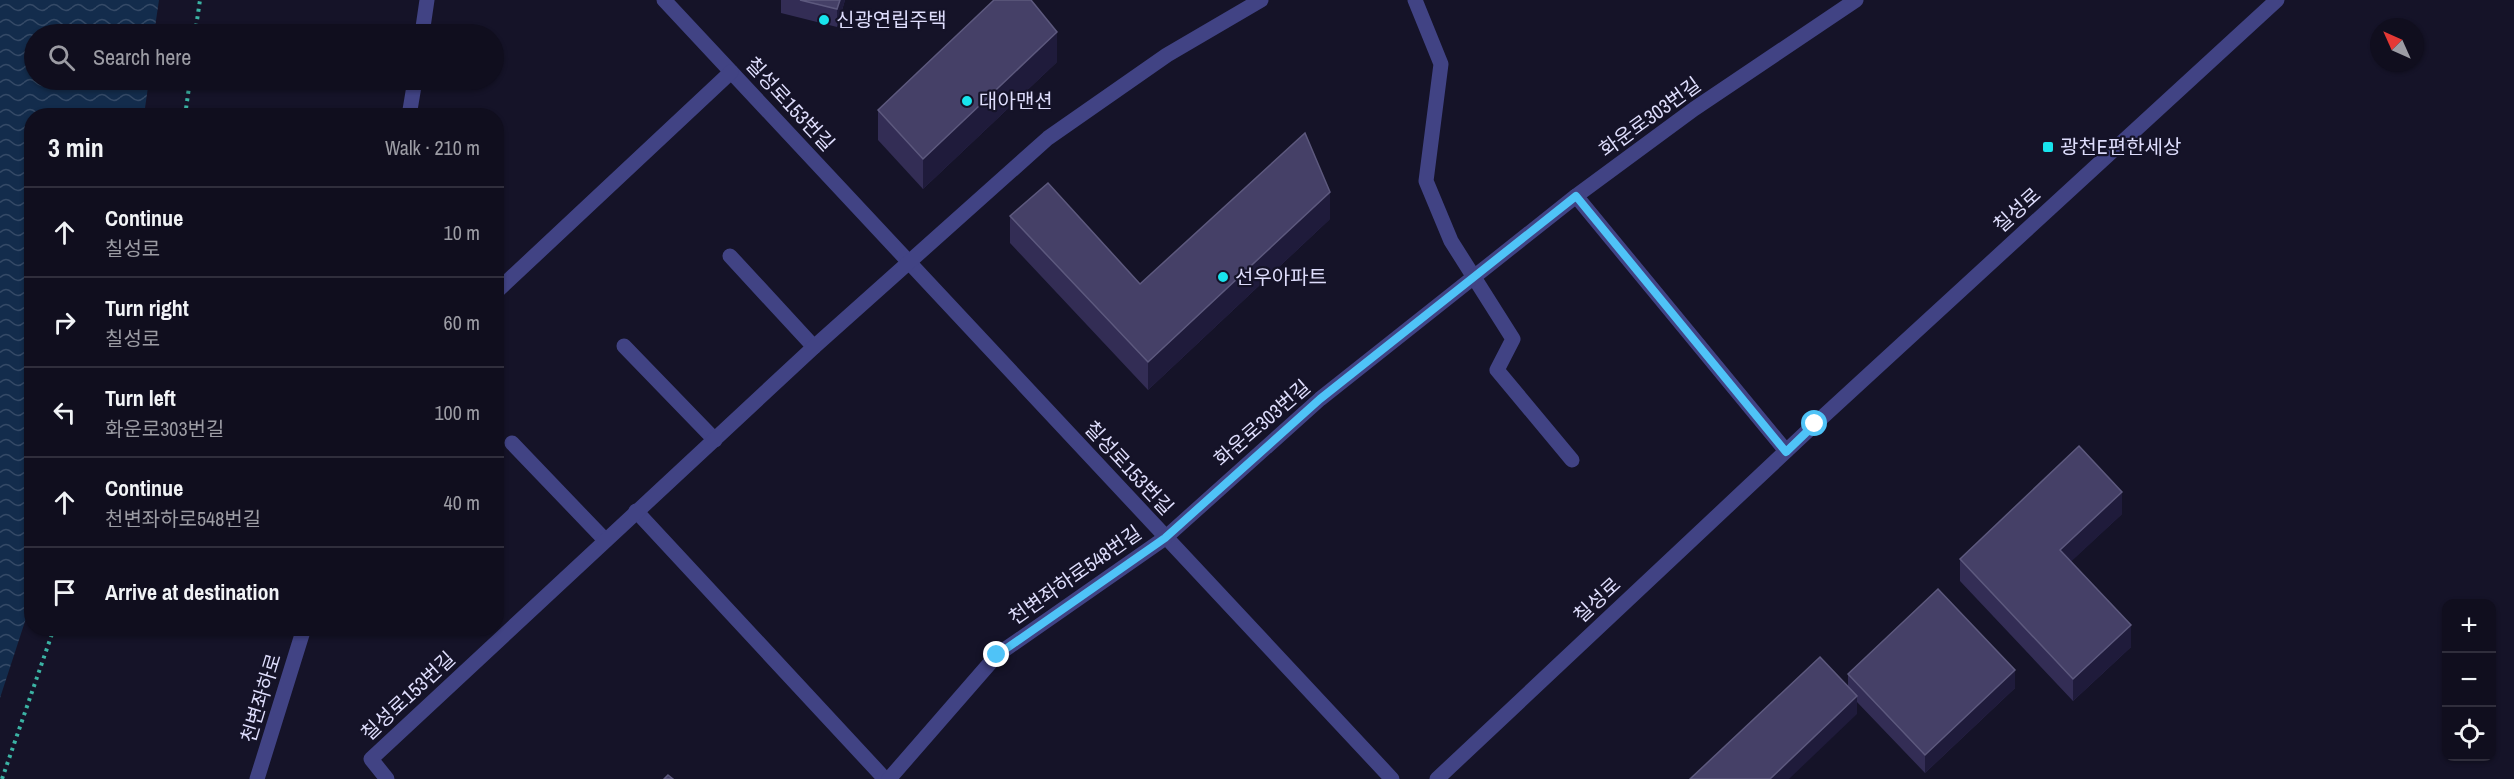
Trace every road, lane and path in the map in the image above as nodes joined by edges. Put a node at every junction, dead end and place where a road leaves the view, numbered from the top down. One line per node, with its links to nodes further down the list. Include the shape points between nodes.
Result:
1 (200, 0): 8 (path)
2 (427, 0): 9 (street)
3 (664, 0): 10 (street, 칠성로153번길)
4 (1261, 0): 17 (street, 칠성로153번길, via 1167,55 1048,138)
5 (1415, 0): 18 (street, via 1441,64 1426,181 1451,241)
6 (1856, 0): 15 (street, 화운로303번길, via 1694,109)
7 (2277, 0): 24 (street, 칠성로)
8 (196, 24)
9 (423, 24)
10 (731, 72): 17 (street, 칠성로153번길); 19 (street)
11 (189, 90): 13 (path)
12 (413, 90): 14 (street)
13 (186, 108)
14 (410, 108)
15 (1576, 196): 18 (street, 화운로303번길); 24 (street)
16 (730, 256): 21 (street)
17 (910, 263): 21 (street, 칠성로153번길); 27 (street, 칠성로153번길)
18 (1475, 276): 25 (street, via 1513,339 1497,370); 27 (street, 화운로303번길, via 1320,399)
19 (504, 285)
20 (624, 346): 22 (street)
21 (814, 347): 22 (street, 칠성로153번길)
22 (715, 440): 26 (street, 칠성로153번길)
23 (512, 443): 28 (street)
24 (1786, 452): 38 (street, 칠성로)
25 (1572, 460)
26 (636, 512): 28 (street, 칠성로153번길); 36 (street, 천변좌하로548번길)
27 (1165, 538): 36 (street, 천변좌하로548번길, via 997,655); 37 (street, 칠성로153번길)
28 (605, 540): 29 (street, 칠성로153번길)
29 (504, 635)
30 (51, 636): 33 (path)
31 (302, 636): 34 (street, 천변좌하로)
32 (502, 636): 35 (street, 칠성로153번길, via 371,759)
33 (2, 779)
34 (257, 779)
35 (387, 779)
36 (887, 779)
37 (1392, 779)
38 (1437, 779)

